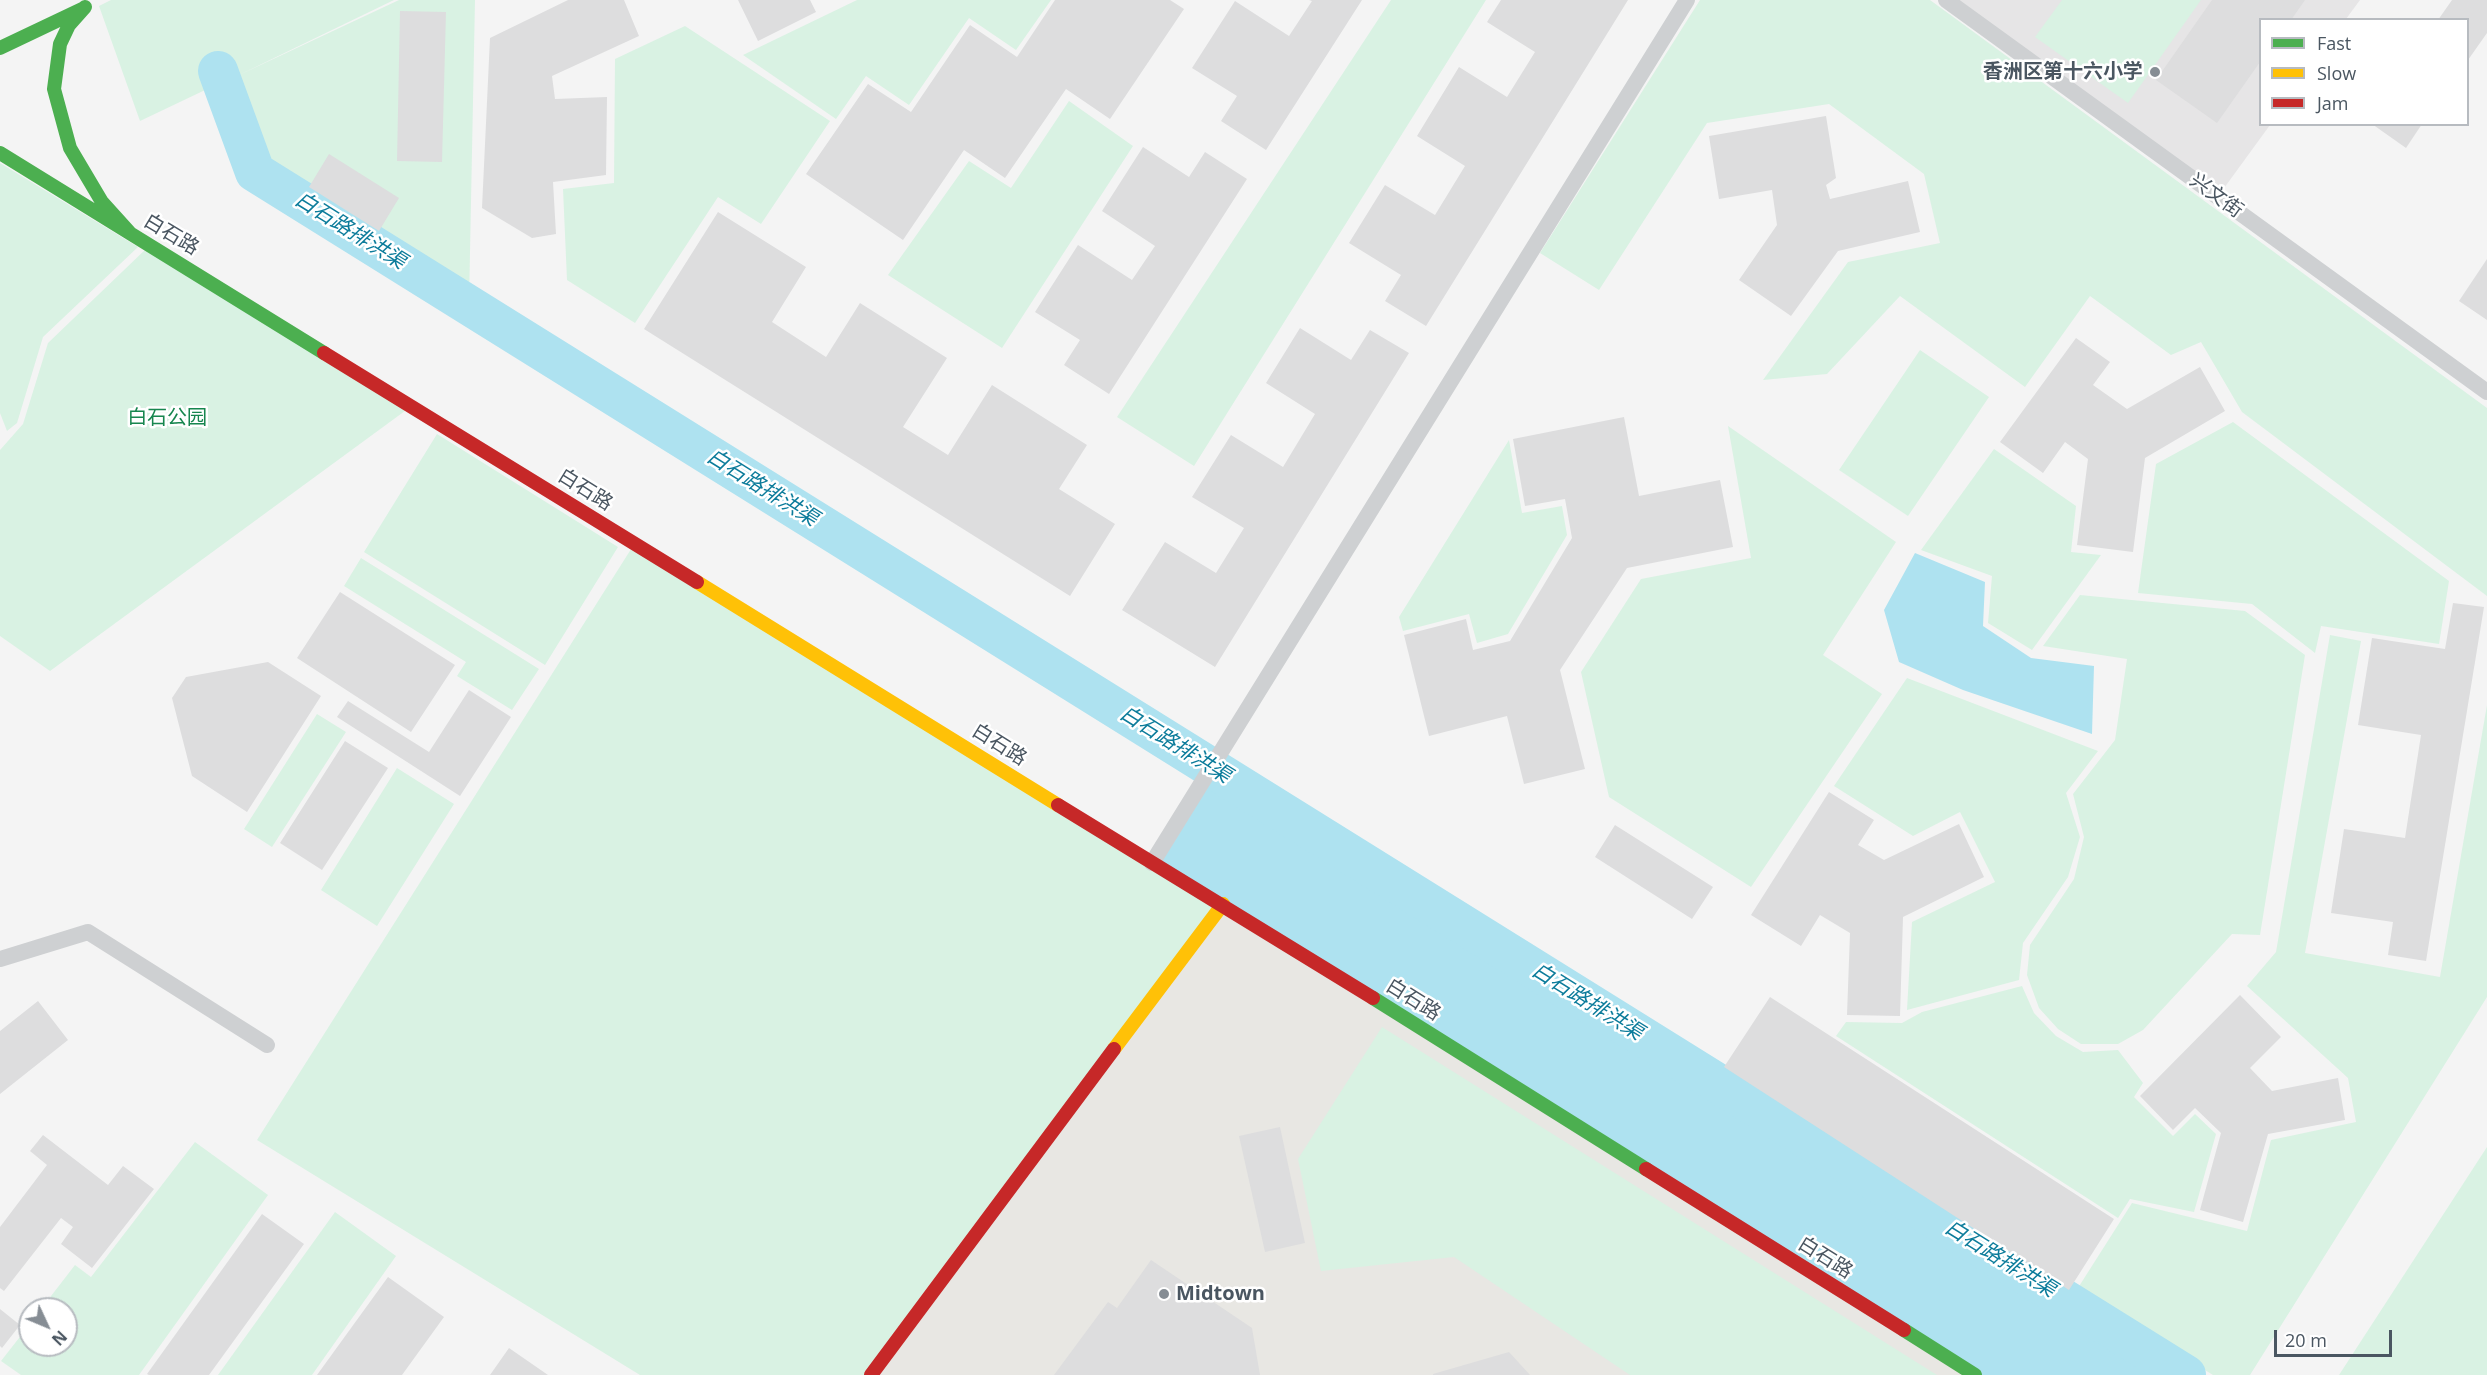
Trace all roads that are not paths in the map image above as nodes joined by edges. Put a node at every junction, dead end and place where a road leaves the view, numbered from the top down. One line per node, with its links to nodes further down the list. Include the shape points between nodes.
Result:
1 (101, 0): 4 (main road)
2 (1687, 0): 9 (lane)
3 (1946, 0): 8 (lane, 兴文街)
4 (85, 8): 5 (main road); 7 (main road, via 69,25 60,44 54,89 70,148 102,202)
5 (0, 48)
6 (0, 153): 7 (main road, 白石路)
7 (130, 233): 9 (main road, 白石路)
8 (2487, 392)
9 (1152, 863): 10 (main road, 白石路)
10 (1223, 904): 13 (main road); 14 (main road, 白石路)
11 (0, 959): 12 (lane, via 88,932)
12 (267, 1045)
13 (871, 1375)
14 (1975, 1375)

